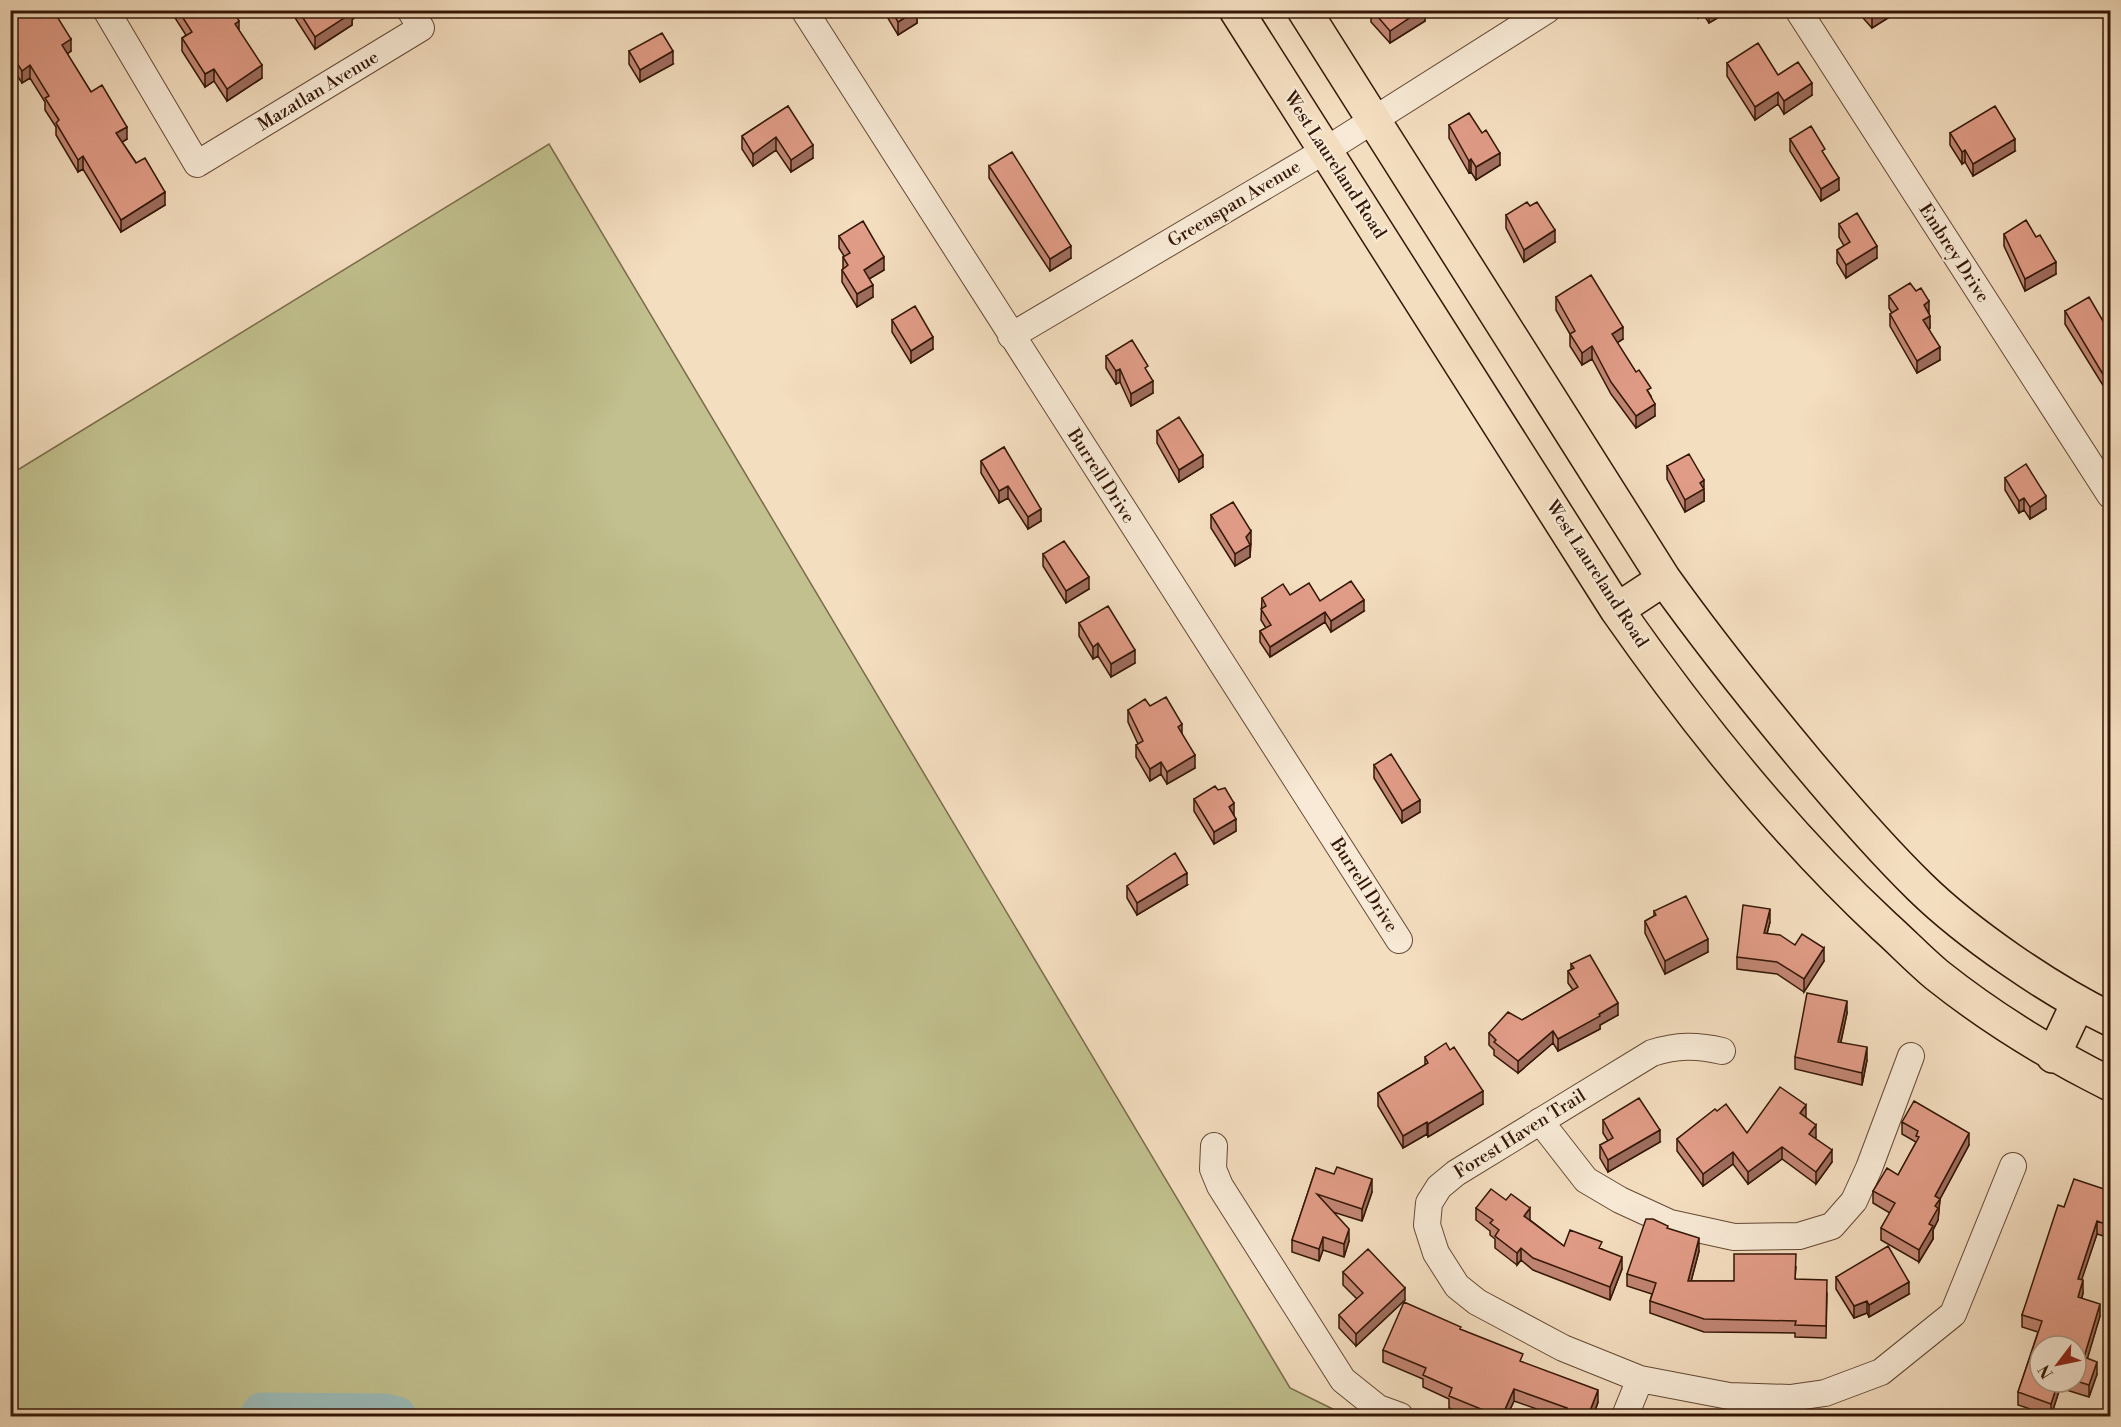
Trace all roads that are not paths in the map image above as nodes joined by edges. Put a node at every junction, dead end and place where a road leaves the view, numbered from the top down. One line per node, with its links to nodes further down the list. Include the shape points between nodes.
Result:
1 (106, 10): 2 (street, Mazatlan Avenue, via 197,164 421,28)
2 (410, 10)
3 (804, 10): 10 (street, Burrell Drive)
4 (1236, 10): 9 (main road, West Laureland Road)
5 (1304, 10): 8 (main road)
6 (1546, 10): 8 (street, Greenspan Avenue)
7 (1798, 10): 11 (street, Embrey Drive)
8 (1374, 120): 9 (street, Greenspan Avenue); 12 (main road)
9 (1326, 150): 10 (street, Greenspan Avenue); 13 (main road, West Laureland Road)
10 (1011, 336): 14 (street, Burrell Drive)
11 (2110, 495)
12 (1664, 579): 13 (main road); 15 (main road, via 1711,645 1783,733 1921,889 1975,933)
13 (1617, 610): 19 (main road, West Laureland Road, via 1736,767 1840,885 1937,975)
14 (1399, 940)
15 (2078, 1003): 16 (main road); 19 (main road)
16 (2110, 1019)
17 (1722, 1051): 21 (street, Forest Haven Trail, via 1697,1045 1673,1046 1652,1053)
18 (1911, 1056): 21 (street, via 1854,1201 1832,1226 1799,1236 1734,1237 1670,1223 1586,1180)
19 (2053, 1056): 20 (main road, West Laureland Road)
20 (2110, 1084)
21 (1540, 1121): 24 (street, Forest Haven Trail, via 1439,1187 1428,1203 1427,1225 1436,1253 1456,1286 1477,1302 1563,1348)
22 (1214, 1146): 25 (street, via 1213,1169 1220,1186 1342,1380 1378,1408)
23 (2013, 1166): 24 (street, Forest Haven Trail, via 1953,1314 1881,1372 1825,1393 1790,1398 1729,1396)
24 (1640, 1379): 26 (street)
25 (1400, 1416)
26 (1625, 1416)

